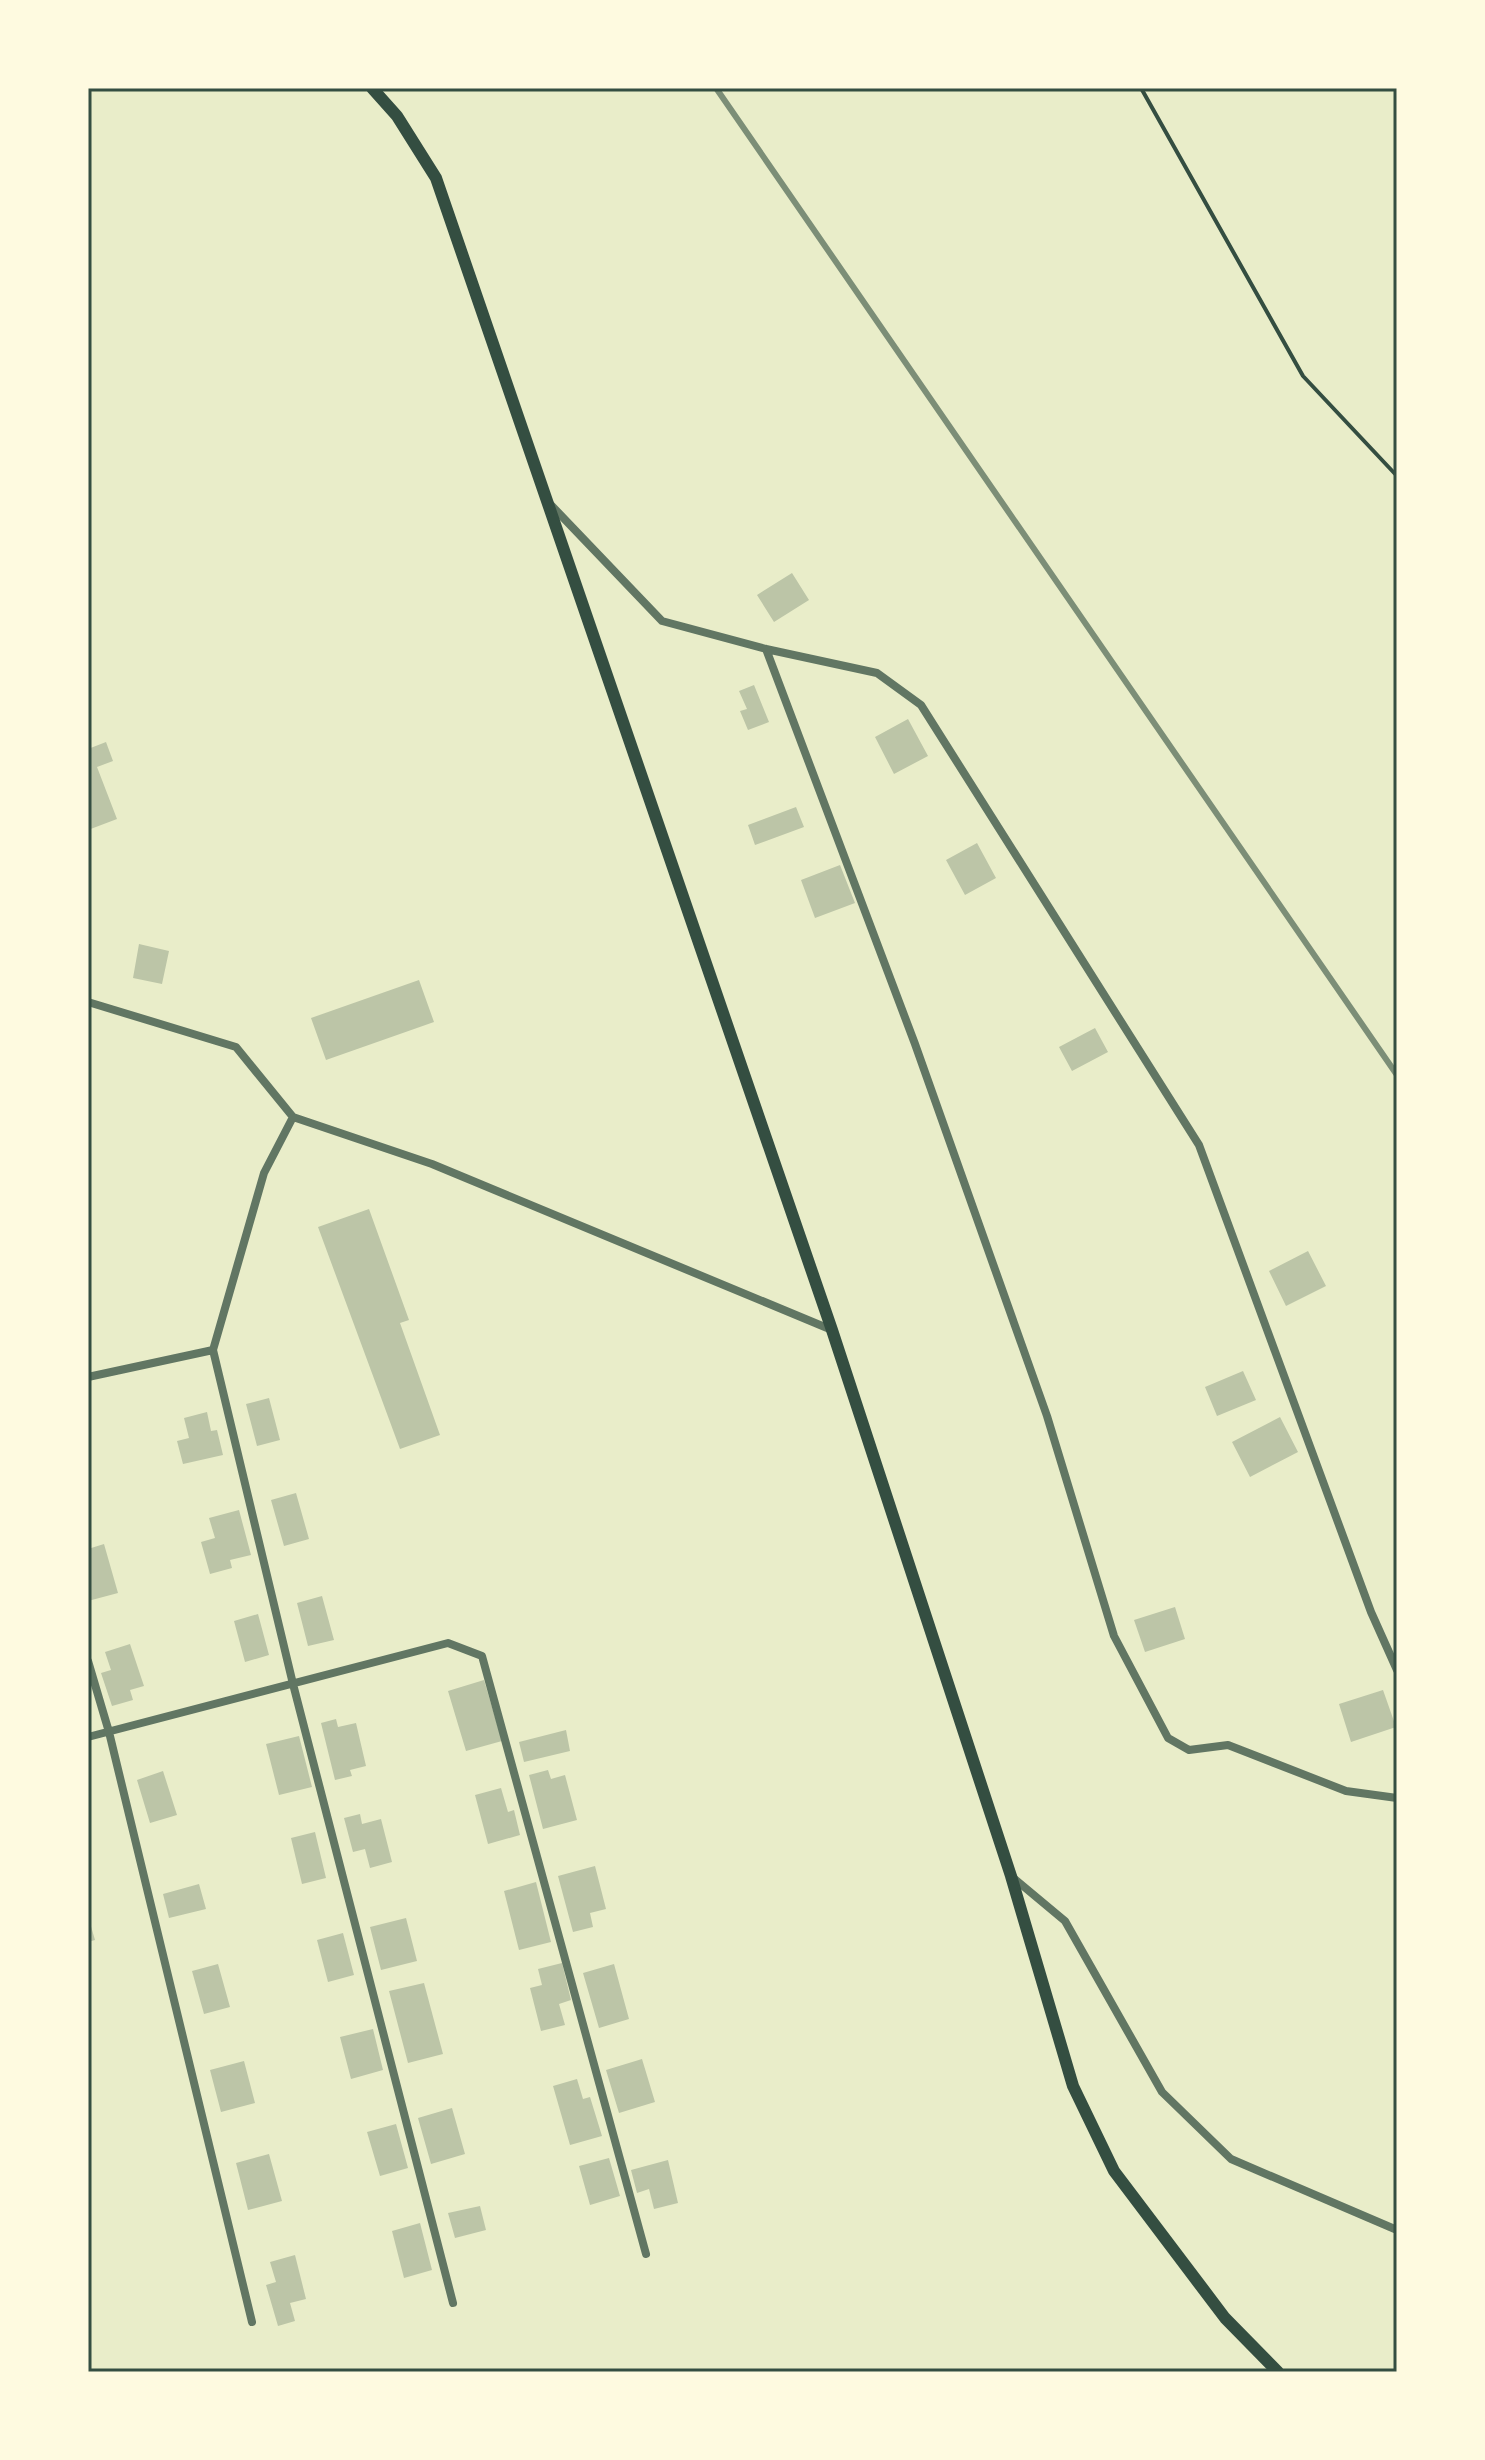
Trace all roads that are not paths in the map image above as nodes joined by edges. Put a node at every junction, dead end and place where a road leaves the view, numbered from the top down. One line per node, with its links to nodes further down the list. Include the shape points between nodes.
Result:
1 (372, 88): 2 (main road, via 397,116 436,178)
2 (548, 501): 3 (street, via 662,621); 6 (main road)
3 (766, 649): 10 (street, via 877,673 921,705 1199,1145); 14 (street, via 1021,1342 1114,1636 1168,1738 1189,1750 1228,1745 1346,1791)
4 (88, 1002): 5 (street, via 236,1047)
5 (293, 1117): 6 (street, via 432,1164); 7 (street, via 264,1173)
6 (832, 1330): 15 (main road)
7 (213, 1350): 8 (street); 11 (street)
8 (88, 1377)
9 (88, 1661): 12 (street)
10 (1397, 1670)
11 (293, 1684): 12 (street); 17 (street, via 448,1643 482,1656); 18 (street)
12 (109, 1732): 13 (street); 19 (street)
13 (88, 1737)
14 (1397, 1798)
15 (1011, 1876): 16 (street, via 1065,1921 1162,2092 1231,2159); 20 (main road, via 1073,2086 1114,2171 1225,2318)
16 (1397, 2230)
17 (646, 2254)
18 (453, 2303)
19 (252, 2322)
20 (1278, 2372)

